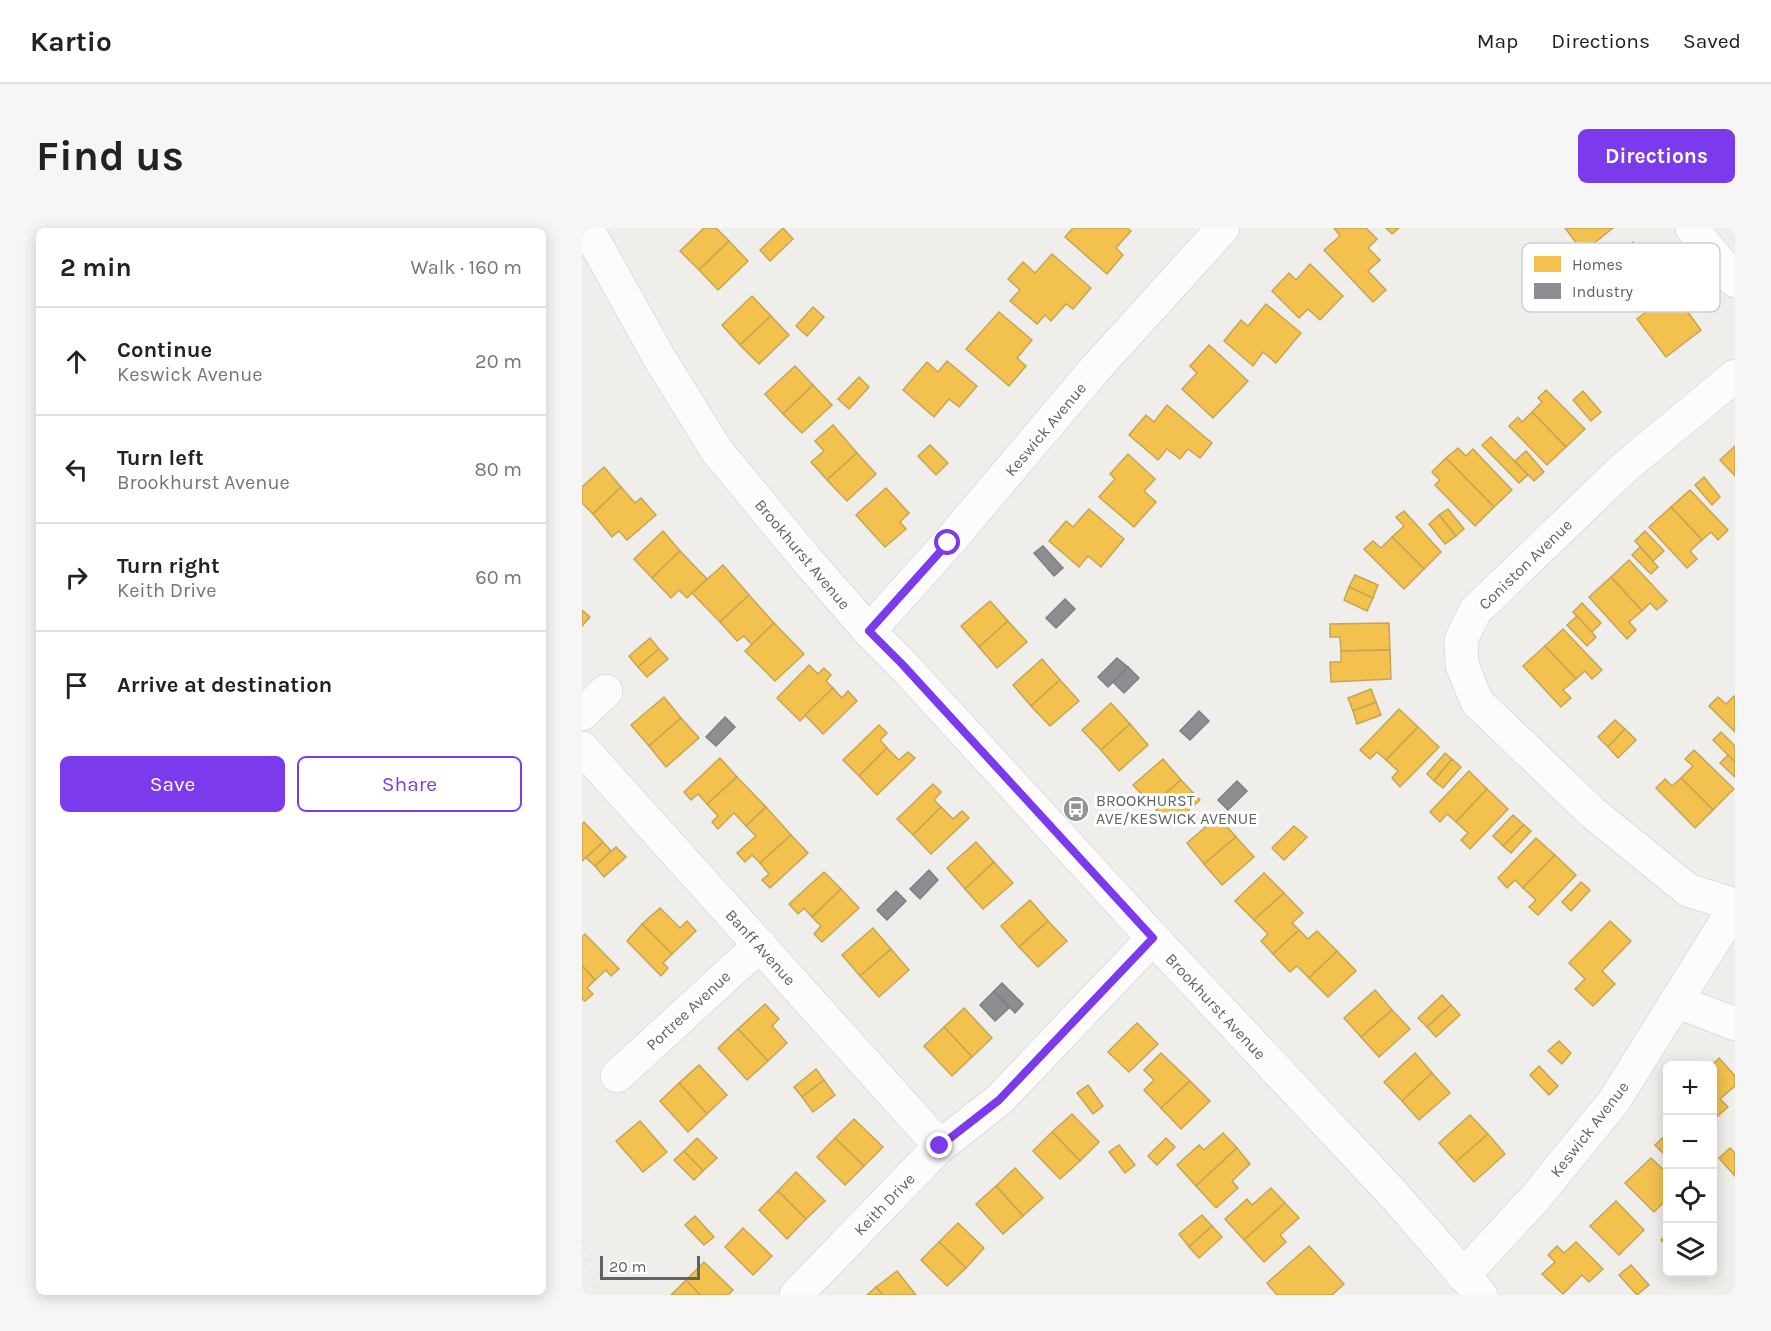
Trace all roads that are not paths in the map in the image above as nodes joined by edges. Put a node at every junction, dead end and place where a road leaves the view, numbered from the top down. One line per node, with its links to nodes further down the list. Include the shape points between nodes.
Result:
1 (587, 228): 8 (street, Brookhurst Avenue, via 717,451)
2 (1223, 228): 8 (street, Keswick Avenue, via 1095,369)
3 (1692, 228): 4 (street)
4 (1704, 243)
5 (1720, 263): 6 (street)
6 (1735, 281)
7 (1735, 376): 12 (street, Coniston Avenue, via 1626,466 1476,611 1461,640 1462,665 1477,702 1593,813 1688,890)
8 (869, 631): 13 (street, Brookhurst Avenue)
9 (606, 691): 10 (street)
10 (582, 714)
11 (582, 748): 14 (street, Banff Avenue)
12 (1735, 906): 15 (street, Keswick Avenue)
13 (1153, 938): 18 (street, Keith Drive, via 999,1100); 19 (street, Brookhurst Avenue, via 1395,1196)
14 (759, 945): 17 (street, Portree Avenue); 18 (street, Banff Avenue)
15 (1676, 1001): 16 (street); 19 (street, Keswick Avenue, via 1614,1101 1536,1197)
16 (1735, 1024)
17 (617, 1076)
18 (940, 1146): 20 (street, Keith Drive)
19 (1472, 1285)
20 (796, 1295)

